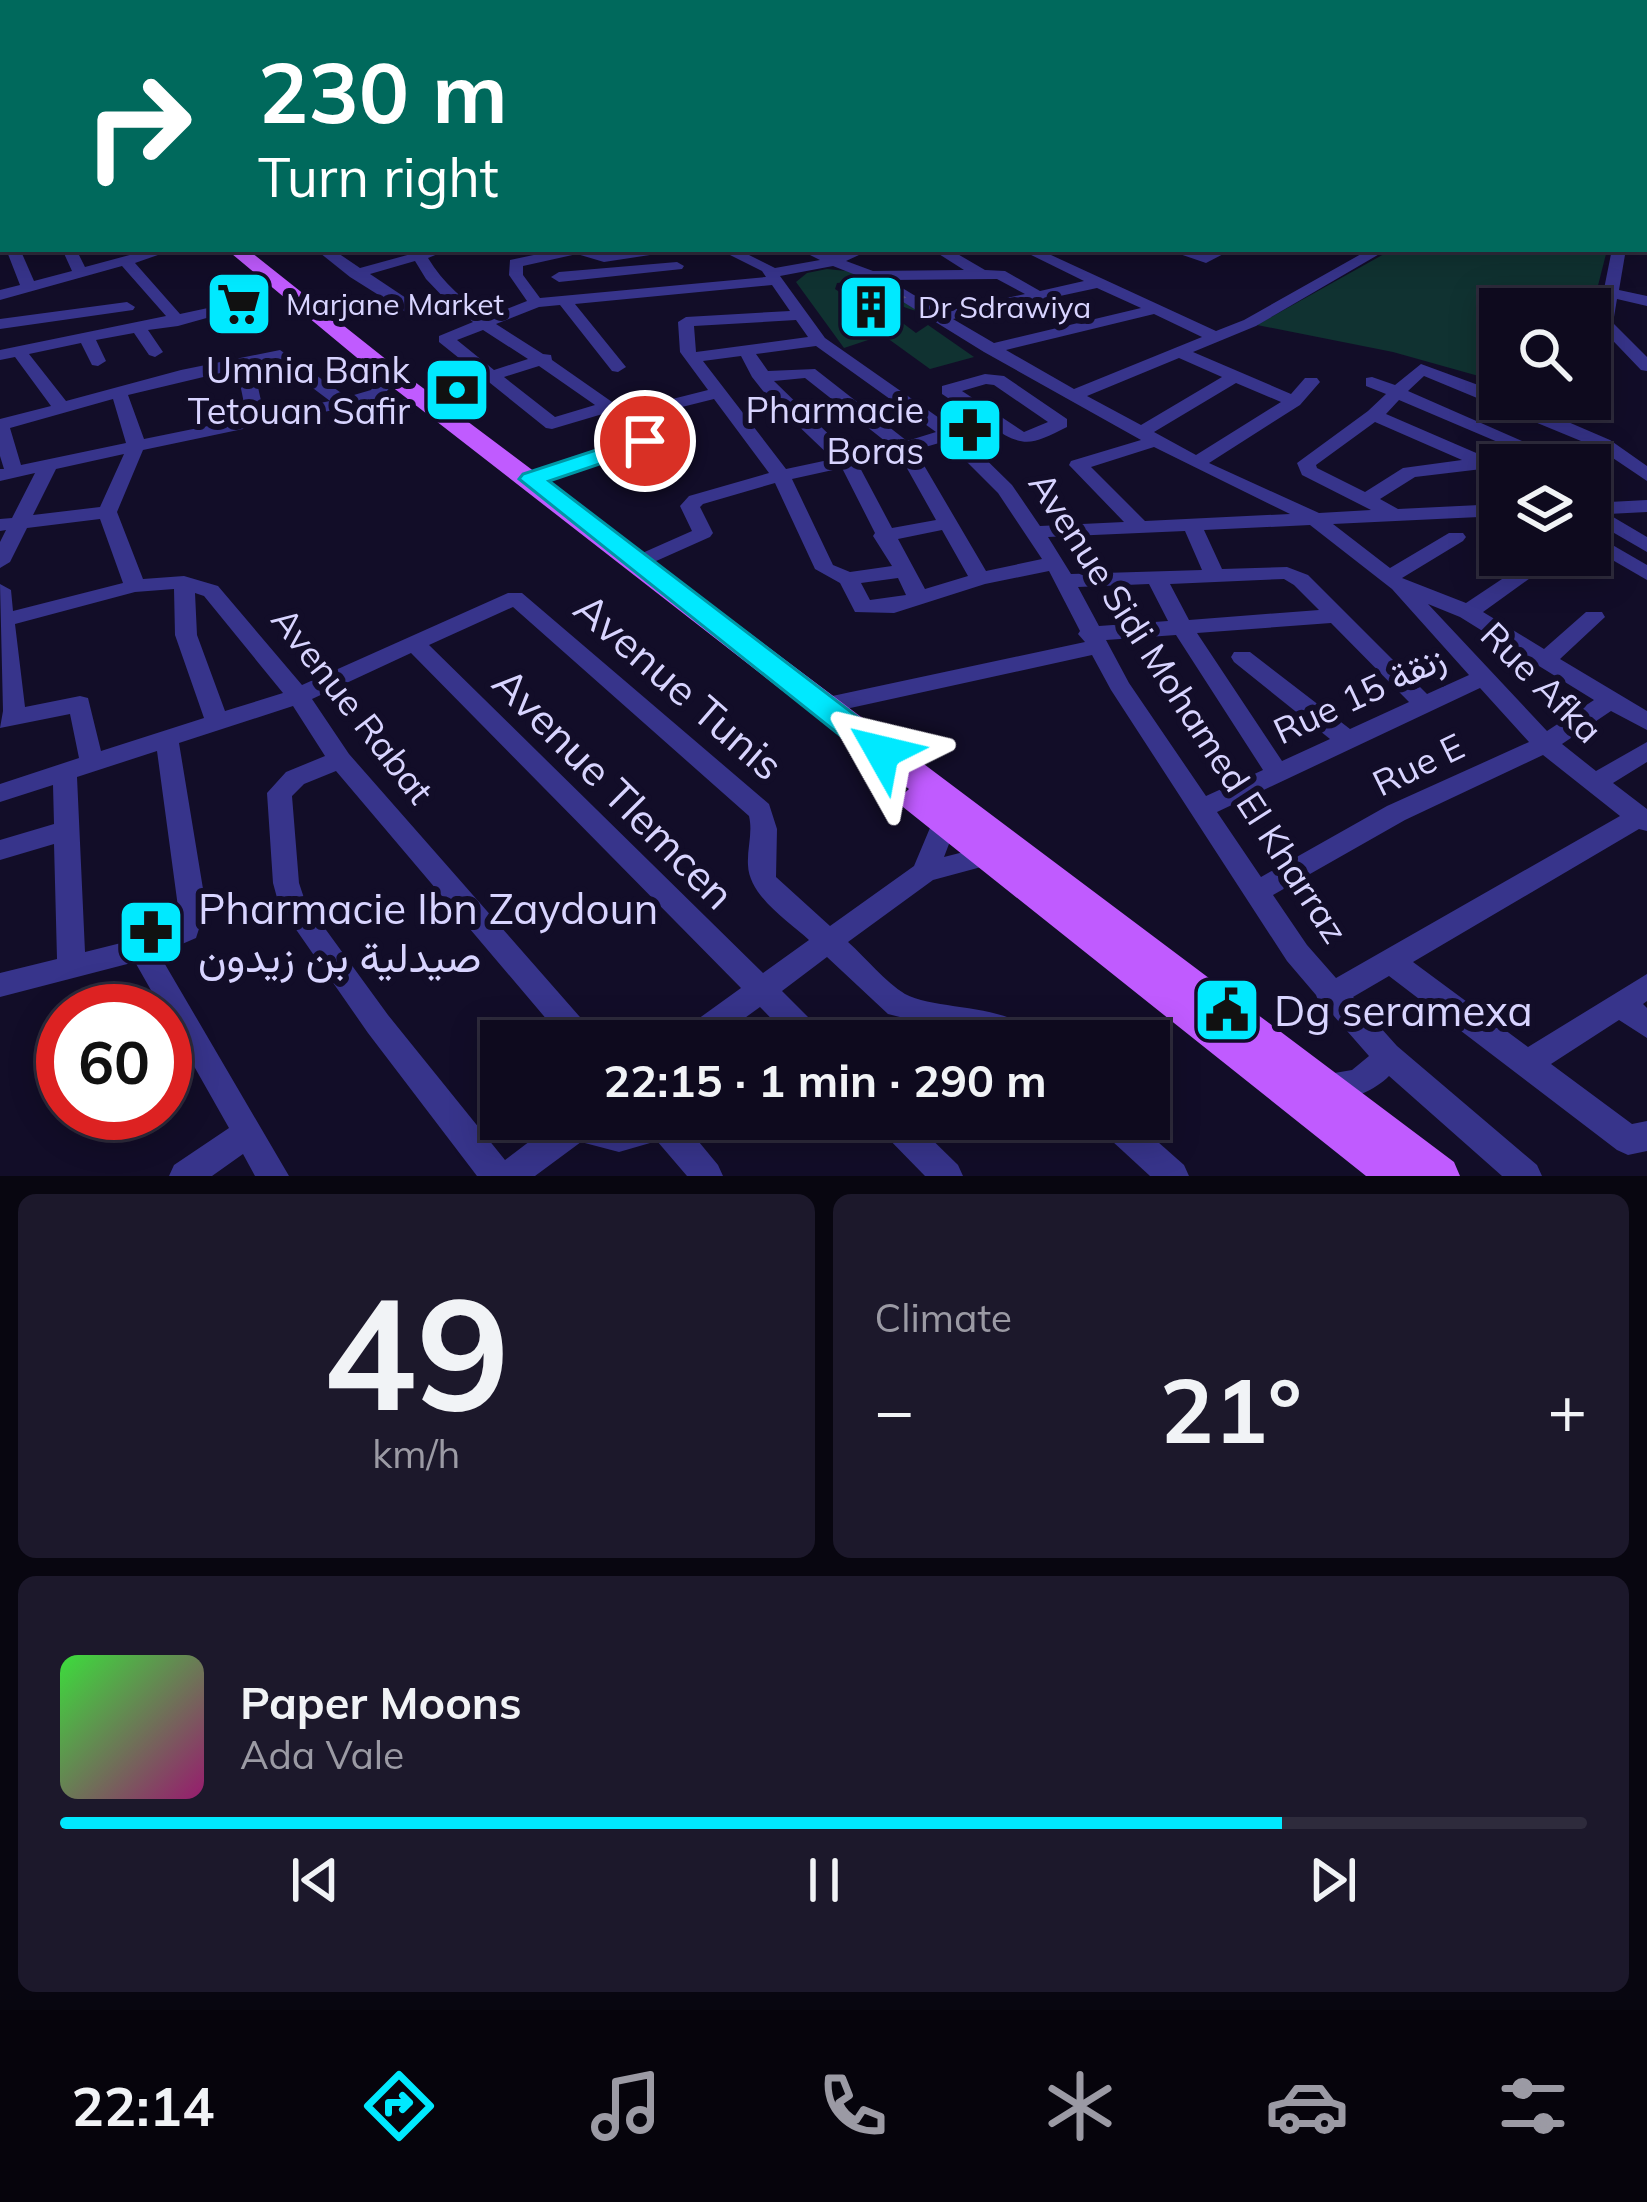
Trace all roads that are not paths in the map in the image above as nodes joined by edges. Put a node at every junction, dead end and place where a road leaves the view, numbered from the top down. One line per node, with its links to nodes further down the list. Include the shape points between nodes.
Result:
1 (14, 252): 37 (street)
2 (70, 252): 28 (street)
3 (158, 252): 25 (street)
4 (216, 252): 77 (main road)
5 (239, 252): 106 (main road)
6 (326, 252): 29 (street)
7 (409, 252): 29 (street); 45 (street)
8 (568, 252): 23 (street)
9 (586, 252): 10 (street)
10 (642, 252)
11 (658, 252): 27 (street)
12 (730, 252): 31 (street)
13 (811, 252): 26 (street)
14 (857, 252): 26 (street)
15 (872, 252): 33 (street)
16 (946, 252): 30 (street)
17 (1033, 252): 24 (street)
18 (1066, 252): 24 (street)
19 (1182, 252): 20 (street, via 1204,259)
20 (1219, 252)
21 (1376, 252): 56 (street)
22 (1619, 252): 38 (street)
23 (545, 256): 34 (street); 43 (street, via 512,265)
24 (1051, 260): 35 (street)
25 (126, 261): 28 (street); 51 (street)
26 (829, 262): 31 (street); 32 (street)
27 (677, 266): 34 (street); 36 (street)
28 (81, 274): 37 (street)
29 (355, 274): 45 (street, via 418,314)
30 (981, 274): 33 (street); 39 (street, via 1008,276)
31 (774, 276): 36 (street); 48 (street, Avenue Sidi Mohamed El Kharraz)
32 (872, 276): 33 (street); 50 (street)
33 (917, 276)
34 (559, 277): 41 (street)
35 (1098, 283): 39 (street); 47 (street)
36 (725, 286): 41 (street)
37 (29, 287): 40 (street)
38 (1612, 292): 42 (street); 57 (street, via 1605,324)
39 (1034, 293): 50 (street)
40 (0, 295)
41 (568, 300): 43 (street); 71 (street)
42 (1647, 301)
43 (536, 303): 52 (street)
44 (245, 305): 51 (street)
45 (456, 305): 52 (street)
46 (127, 307): 49 (street)
47 (1156, 309): 56 (street); 61 (street)
48 (798, 315): 58 (street, Avenue Sidi Mohamed El Kharraz); 66 (street, via 686,322)
49 (51, 316): 53 (street); 60 (street)
50 (943, 316): 61 (street)
51 (178, 321): 54 (street)
52 (484, 321): 67 (street); 72 (street, via 445,340)
53 (0, 325)
54 (138, 327): 55 (street); 63 (street)
55 (86, 337): 60 (street); 68 (street)
56 (1218, 338): 65 (street)
57 (1615, 338): 59 (street); 70 (street)
58 (819, 341): 62 (street); 93 (street, Avenue Sidi Mohamed El Kharraz)
59 (1647, 343)
60 (52, 344): 64 (street)
61 (990, 349): 82 (street)
62 (746, 351): 66 (street); 73 (street)
63 (155, 352)
64 (9, 353): 86 (street, via 54,392)
65 (1183, 354): 74 (street); 82 (street)
66 (693, 357): 81 (street)
67 (544, 358): 72 (street); 87 (street)
68 (98, 361)
69 (244, 363): 80 (street); 85 (street, via 283,355); 91 (street)
70 (1647, 366)
71 (618, 367)
72 (491, 376): 87 (street, via 552,424)
73 (760, 377): 97 (street, via 809,373); 100 (street)
74 (1233, 377): 83 (street); 94 (street)
75 (1312, 382): 83 (street)
76 (1372, 382): 79 (street)
77 (384, 384): 84 (main road); 85 (street, via 377,394)
78 (1479, 390): 79 (street, via 1432,370 1416,372)
79 (1398, 391): 88 (street); 95 (street)
80 (119, 393): 86 (street); 96 (street)
81 (716, 393): 87 (street); 105 (street)
82 (1074, 395): 94 (street)
83 (1294, 400): 99 (street)
84 (410, 404): 85 (street); 169 (main road)
85 (336, 405): 91 (street)
86 (61, 409): 92 (street)
87 (614, 412): 106 (street, via 644,444)
88 (1374, 415): 98 (street); 107 (street, via 1305,466)
89 (991, 419): 89 (street, via 1025,439 1062,422 996,379 948,389); 93 (street)
90 (1549, 420): 104 (street, via 1604,444)
91 (257, 421): 96 (street)
92 (0, 424): 103 (street)
93 (951, 436): 97 (street); 119 (street, Avenue Sidi Mohamed El Kharraz)
94 (1149, 437): 99 (street); 117 (street, via 1078,465)
95 (1520, 444)
96 (138, 448): 101 (street); 111 (street)
97 (904, 448): 100 (street); 116 (street)
98 (1479, 460)
99 (1196, 463): 113 (street)
100 (849, 464): 105 (street); 120 (street)
101 (48, 466): 103 (street); 115 (street)
102 (1479, 467): 107 (street, via 1410,472)
103 (7, 474)
104 (1647, 475)
105 (782, 477): 125 (street, via 692,502 703,532); 132 (street, via 825,569)
106 (531, 479): 125 (main road)
107 (1366, 500): 112 (street)
108 (1646, 507): 109 (street)
109 (1611, 508)
110 (1479, 511): 112 (street)
111 (106, 512): 115 (street); 136 (street)
112 (1396, 515): 113 (street)
113 (1312, 517): 118 (street); 134 (street)
114 (1611, 520): 122 (street)
115 (9, 524): 124 (street)
116 (949, 524): 120 (street); 133 (street)
117 (1140, 527): 118 (street); 119 (street)
118 (1193, 527): 128 (street)
119 (1036, 532): 127 (street, Avenue Sidi Mohamed El Kharraz)
120 (883, 536): 126 (street)
121 (1456, 537): 134 (street)
122 (1647, 546)
123 (1611, 551): 129 (street)
124 (0, 562)
125 (638, 562): 152 (main road)
126 (902, 571): 132 (street); 138 (street)
127 (1060, 572): 131 (street); 133 (street); 144 (street, Avenue Sidi Mohamed El Kharraz)
128 (1214, 574): 131 (street); 140 (street, via 1292,574)
129 (1647, 574)
130 (1521, 576): 139 (street)
131 (1156, 577): 143 (street)
132 (848, 579): 138 (street, via 865,608)
133 (980, 579): 138 (street)
134 (1393, 580): 139 (street); 148 (street, Rue Afka)
135 (184, 582): 136 (street); 149 (street, Avenue Rabat, via 218,596); 155 (street, via 186,635)
136 (135, 586): 142 (street)
137 (0, 590): 142 (street)
138 (918, 598)
139 (1468, 612): 147 (street)
140 (1332, 616): 143 (street); 151 (street)
141 (1594, 617): 147 (street)
142 (1, 621): 154 (street)
143 (1182, 628): 144 (street); 163 (street)
144 (1092, 641): 150 (street); 167 (street, Avenue Sidi Mohamed El Kharraz)
145 (413, 642): 149 (street); 175 (street, Avenue Tunis, via 508,598 523,605 760,811 763,879); 181 (street, Avenue Tlemcen)
146 (1242, 657): 157 (street)
147 (1545, 660): 153 (street)
148 (1483, 677): 151 (street, Rue 15 زنقة); 159 (street, Rue Afka)
149 (298, 696): 155 (street); 161 (street, Avenue Rabat)
150 (881, 697): 152 (street); 156 (street)
151 (1423, 704): 157 (street, Rue 15 زنقة)
152 (823, 706): 156 (main road)
153 (1635, 709): 159 (street, Rue E)
154 (7, 719): 162 (street, via 83,705)
155 (218, 723): 158 (street)
156 (848, 726): 191 (main road)
157 (1346, 739): 163 (street, Rue 15 زنقة)
158 (167, 740): 162 (street); 176 (street, via 192,907 183,933)
159 (1545, 744): 165 (street, Rue Afka); 174 (street, Rue E)
160 (1647, 751): 165 (street)
161 (340, 760): 184 (street, Avenue Rabat); 200 (street, via 278,793 288,894)
162 (92, 764): 164 (street)
163 (1276, 771): 167 (street, Rue 15 زنقة)
164 (65, 773): 166 (street); 170 (street)
165 (1595, 783): 168 (street, Rue Afka)
166 (0, 793)
167 (1201, 809): 174 (street, Avenue Sidi Mohamed El Kharraz)
168 (1643, 820): 177 (street)
169 (944, 824): 172 (main road); 173 (street)
170 (68, 830): 171 (street); 178 (street)
171 (0, 850)
172 (987, 856): 173 (street); 205 (main road)
173 (925, 872): 175 (street)
174 (1255, 893): 182 (street, Avenue Sidi Mohamed El Kharraz)
175 (827, 942): 181 (street); 187 (street, Avenue Tunis, via 898,1005)
176 (142, 949): 178 (street); 192 (street)
177 (1391, 962): 182 (street); 190 (street)
178 (71, 966): 179 (street)
179 (0, 985)
180 (1647, 986): 183 (street)
181 (761, 989): 185 (street); 186 (street, Avenue Tlemcen)
182 (1330, 996): 189 (street, Avenue Sidi Mohamed El Kharraz)
183 (1620, 1003): 188 (street); 190 (street)
184 (565, 1020)
185 (719, 1020)
186 (792, 1020)
187 (956, 1020)
188 (1647, 1025)
189 (1386, 1055): 191 (street, via 1364,1081); 207 (street, Avenue Sidi Mohamed El Kharraz)
190 (1529, 1062): 197 (street)
191 (1320, 1087): 206 (main road)
192 (247, 1134): 198 (street); 199 (street)
193 (555, 1140): 201 (street)
194 (678, 1140): 202 (street)
195 (911, 1140): 203 (street)
196 (1133, 1140): 204 (street)
197 (1640, 1142)
198 (185, 1176)
199 (273, 1176)
200 (497, 1176)
201 (509, 1176)
202 (707, 1176)
203 (947, 1176)
204 (1173, 1176)
205 (1398, 1176)
206 (1439, 1176)
207 (1526, 1176)

